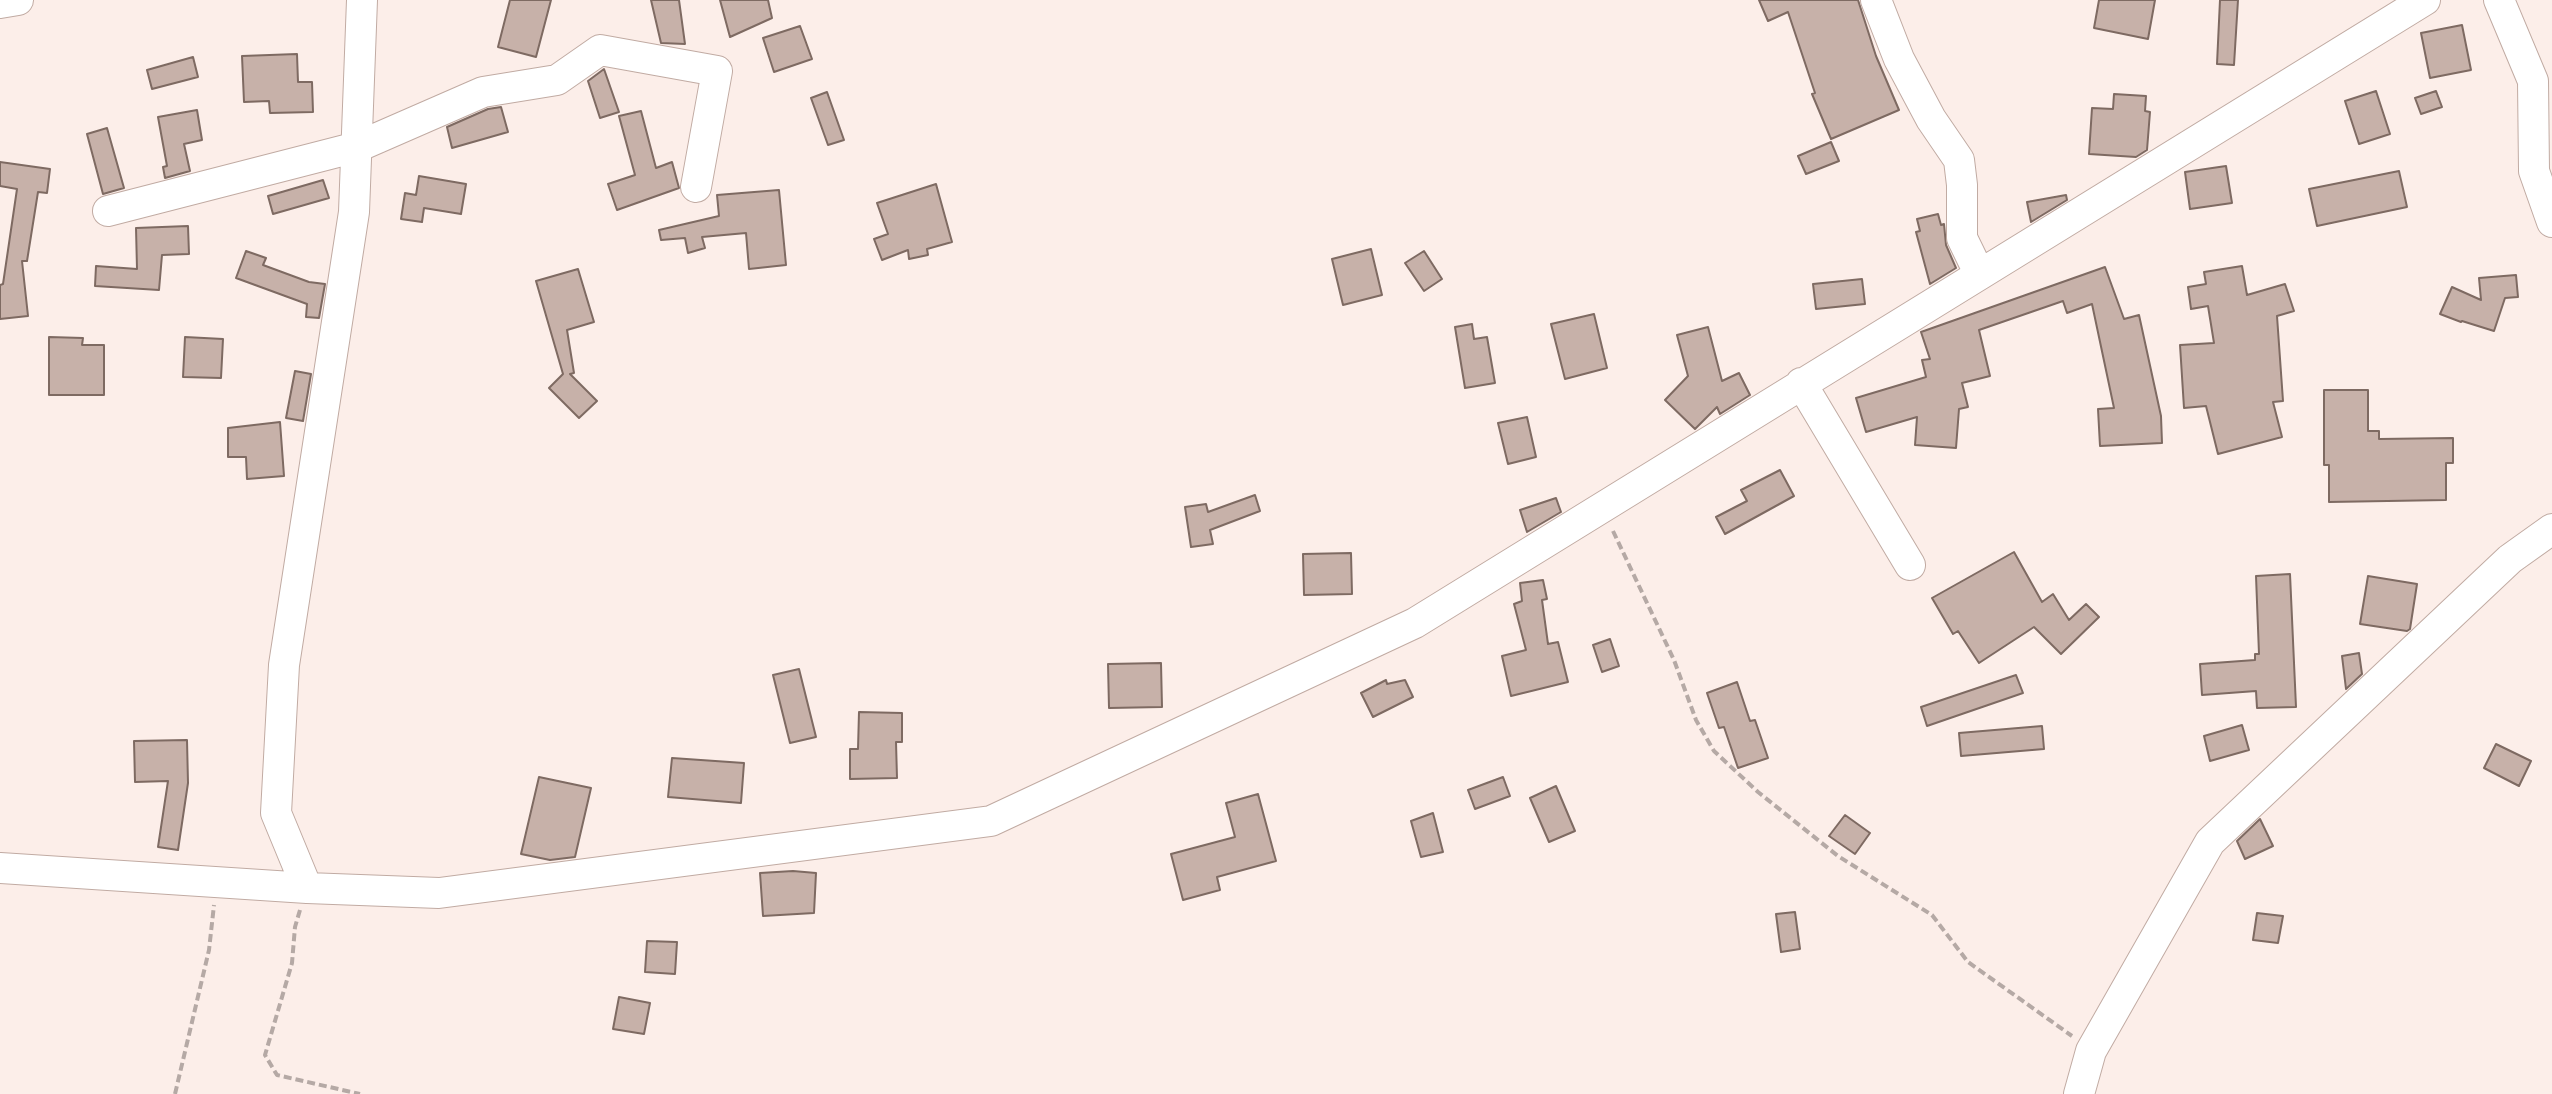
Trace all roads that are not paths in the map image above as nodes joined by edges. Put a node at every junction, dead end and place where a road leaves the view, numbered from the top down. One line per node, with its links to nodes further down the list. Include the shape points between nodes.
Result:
1 (18, 0): 6 (street)
2 (362, 0): 7 (street)
3 (1876, 0): 11 (street, via 1899,59 1959,160 1962,238)
4 (2425, 0): 11 (street)
5 (2499, 0): 10 (street, via 2533,81 2534,171)
6 (0, 3)
7 (357, 147): 8 (street, via 483,92 557,80 600,50 717,71); 9 (street); 16 (street, via 354,212 284,665 276,813)
8 (696, 187)
9 (108, 211)
10 (2552, 222)
11 (1979, 273): 12 (street)
12 (1801, 383): 14 (street); 16 (street, via 1415,623 991,821 439,893)
13 (2552, 529): 17 (street, via 2510,559 2210,842 2091,1051)
14 (1910, 565)
15 (0, 868): 16 (street)
16 (307, 888)
17 (2079, 1094)

